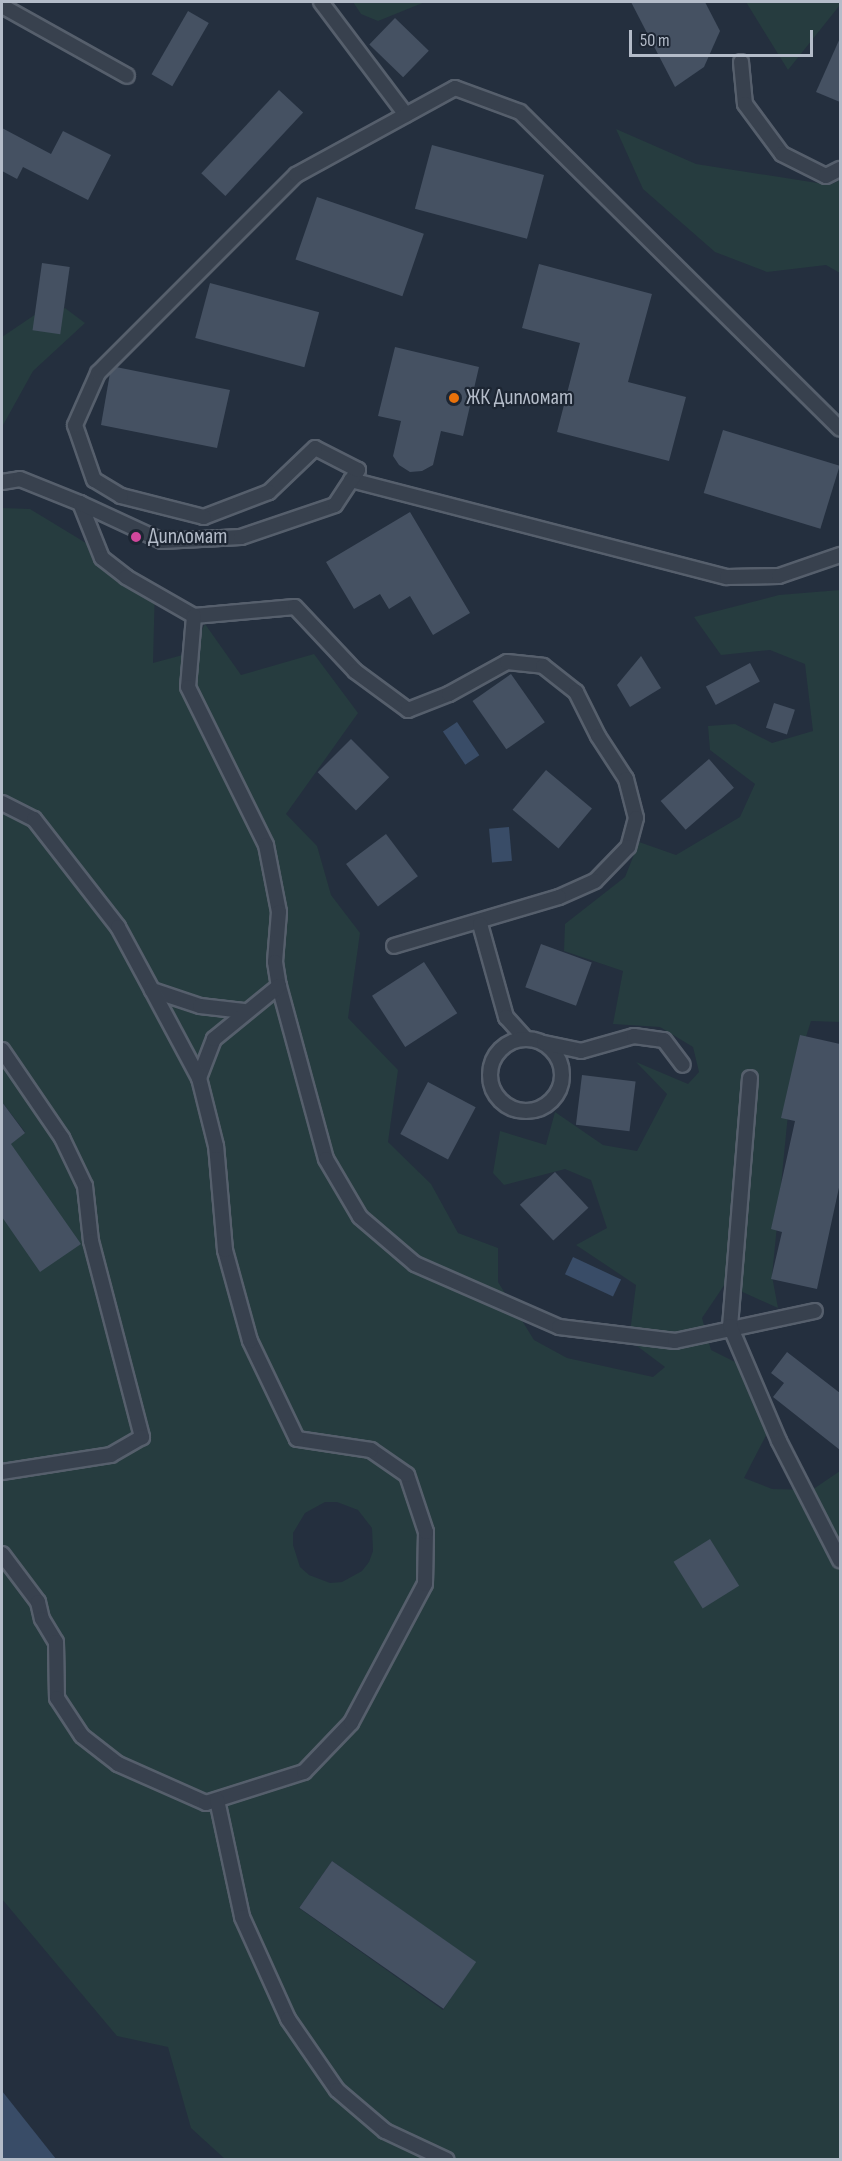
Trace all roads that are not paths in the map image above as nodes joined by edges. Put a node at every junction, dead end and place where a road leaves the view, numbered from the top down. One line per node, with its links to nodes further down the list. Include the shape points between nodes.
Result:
1 (321, 2): 5 (lane)
2 (2, 6): 4 (lane)
3 (741, 62): 6 (lane, via 745,104 782,154 826,176)
4 (127, 76)
5 (406, 115): 7 (lane, via 455,88 520,112); 8 (lane, via 296,176 98,373 75,425 94,480 121,496 204,517 269,492 315,448 358,470)
6 (840, 169)
7 (840, 429)
8 (351, 480): 10 (lane, via 335,506 242,537 162,541); 11 (lane, via 727,577 779,576)
9 (2, 482): 10 (lane, via 20,479)
10 (80, 503): 12 (lane, via 102,558 126,577)
11 (840, 555)
12 (194, 616): 14 (lane, via 295,607 356,671 408,710 448,694 507,662 543,666 576,693 626,779 636,818 628,847 596,881); 16 (lane, via 188,687 266,845 279,912 275,962)
13 (2, 803): 17 (lane, via 34,819 118,927)
14 (480, 924): 15 (lane); 19 (lane, via 506,1017)
15 (394, 946)
16 (279, 986): 18 (lane); 26 (lane, via 326,1159 360,1217 415,1264 559,1327 675,1341)
17 (152, 990): 18 (lane, via 200,1006); 23 (lane)
18 (244, 1011): 23 (lane, via 214,1039)
19 (525, 1038): 20 (lane); 20 (lane, via 507,1043 494,1057 489,1076 494,1094 508,1107 527,1112 545,1107 558,1093 563,1074 558,1056)
20 (544, 1043): 22 (lane, via 580,1051 634,1036 664,1040)
21 (2, 1050): 27 (lane, via 62,1138 84,1185 91,1241 142,1437 111,1455)
22 (683, 1065)
23 (200, 1078): 30 (lane, via 216,1146 228,1262 250,1341 297,1439 371,1450 408,1475 426,1532 425,1584 351,1723 304,1772)
24 (750, 1078): 26 (lane)
25 (815, 1311): 26 (lane)
26 (730, 1326): 29 (lane, via 779,1441)
27 (2, 1472)
28 (2, 1554): 30 (lane, via 38,1602 42,1619 56,1642 57,1698 82,1736 118,1764 206,1803)
29 (840, 1560)
30 (217, 1800): 31 (lane, via 242,1917 288,2019 337,2090 385,2131)
31 (447, 2160)

